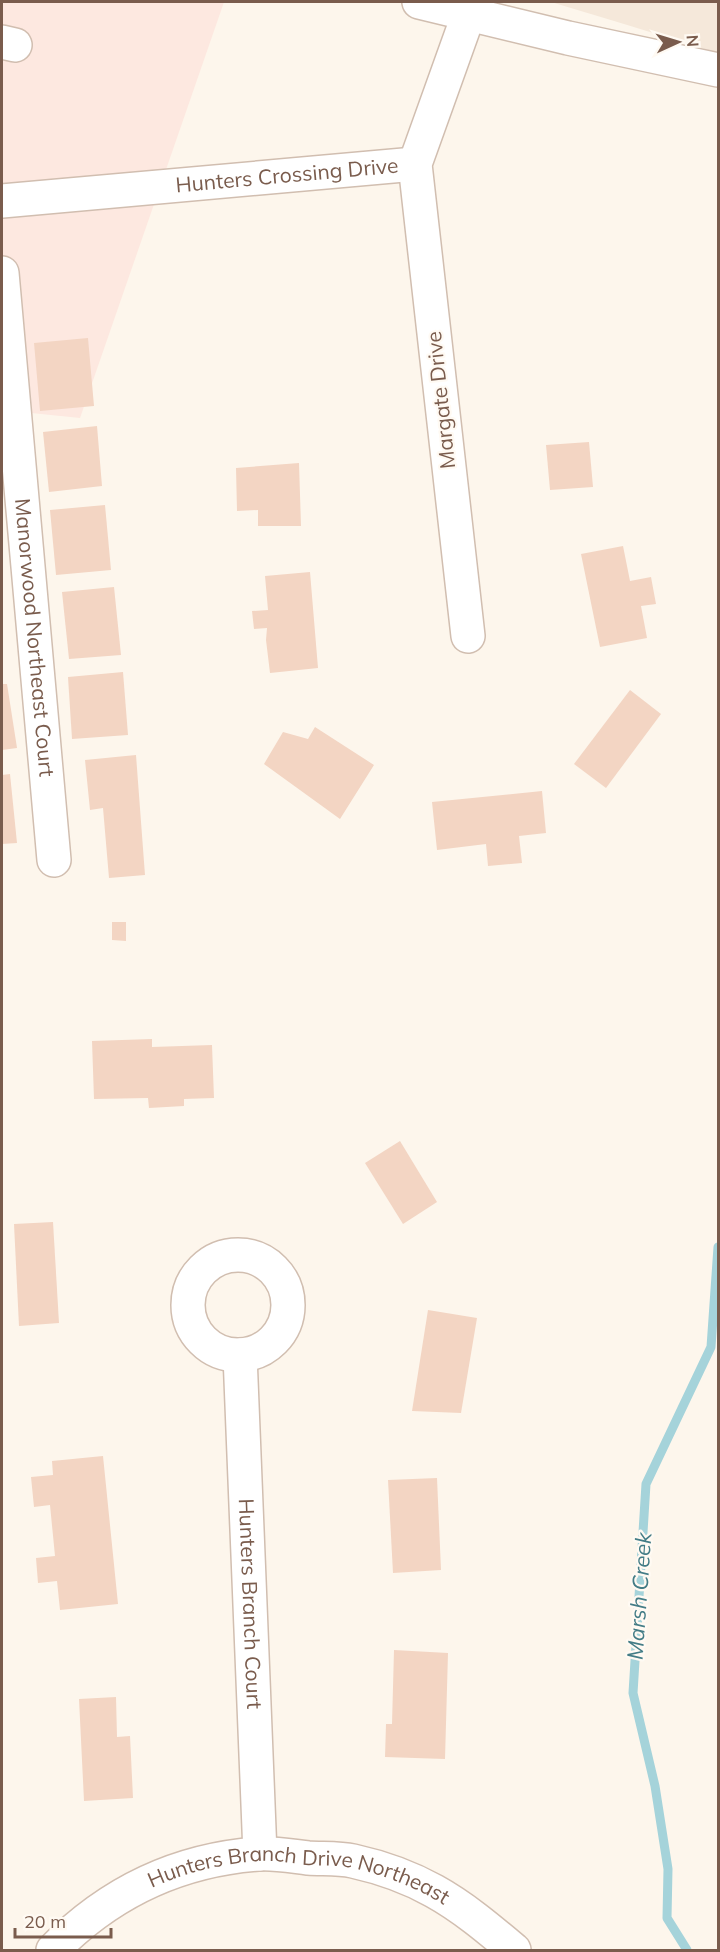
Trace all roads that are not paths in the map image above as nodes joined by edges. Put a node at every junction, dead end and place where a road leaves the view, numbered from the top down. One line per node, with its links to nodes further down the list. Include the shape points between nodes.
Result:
1 (419, 2): 2 (street)
2 (472, 8): 3 (street, via 591,43); 4 (street, Hunters Crossing Drive)
3 (718, 70)
4 (415, 165): 5 (street, Hunters Crossing Drive); 7 (street, Margate Drive)
5 (2, 201)
6 (2, 273): 8 (street, Manorwood Northeast Court)
7 (468, 636)
8 (54, 860)
9 (240, 1355): 10 (street, Hunters Branch Court)
10 (260, 1854): 11 (street, Hunters Branch Drive Northeast, via 208,1861 158,1877 111,1901); 12 (street, Hunters Branch Drive Northeast, via 352,1861 393,1873 443,1896)
11 (53, 1950)
12 (514, 1950)

